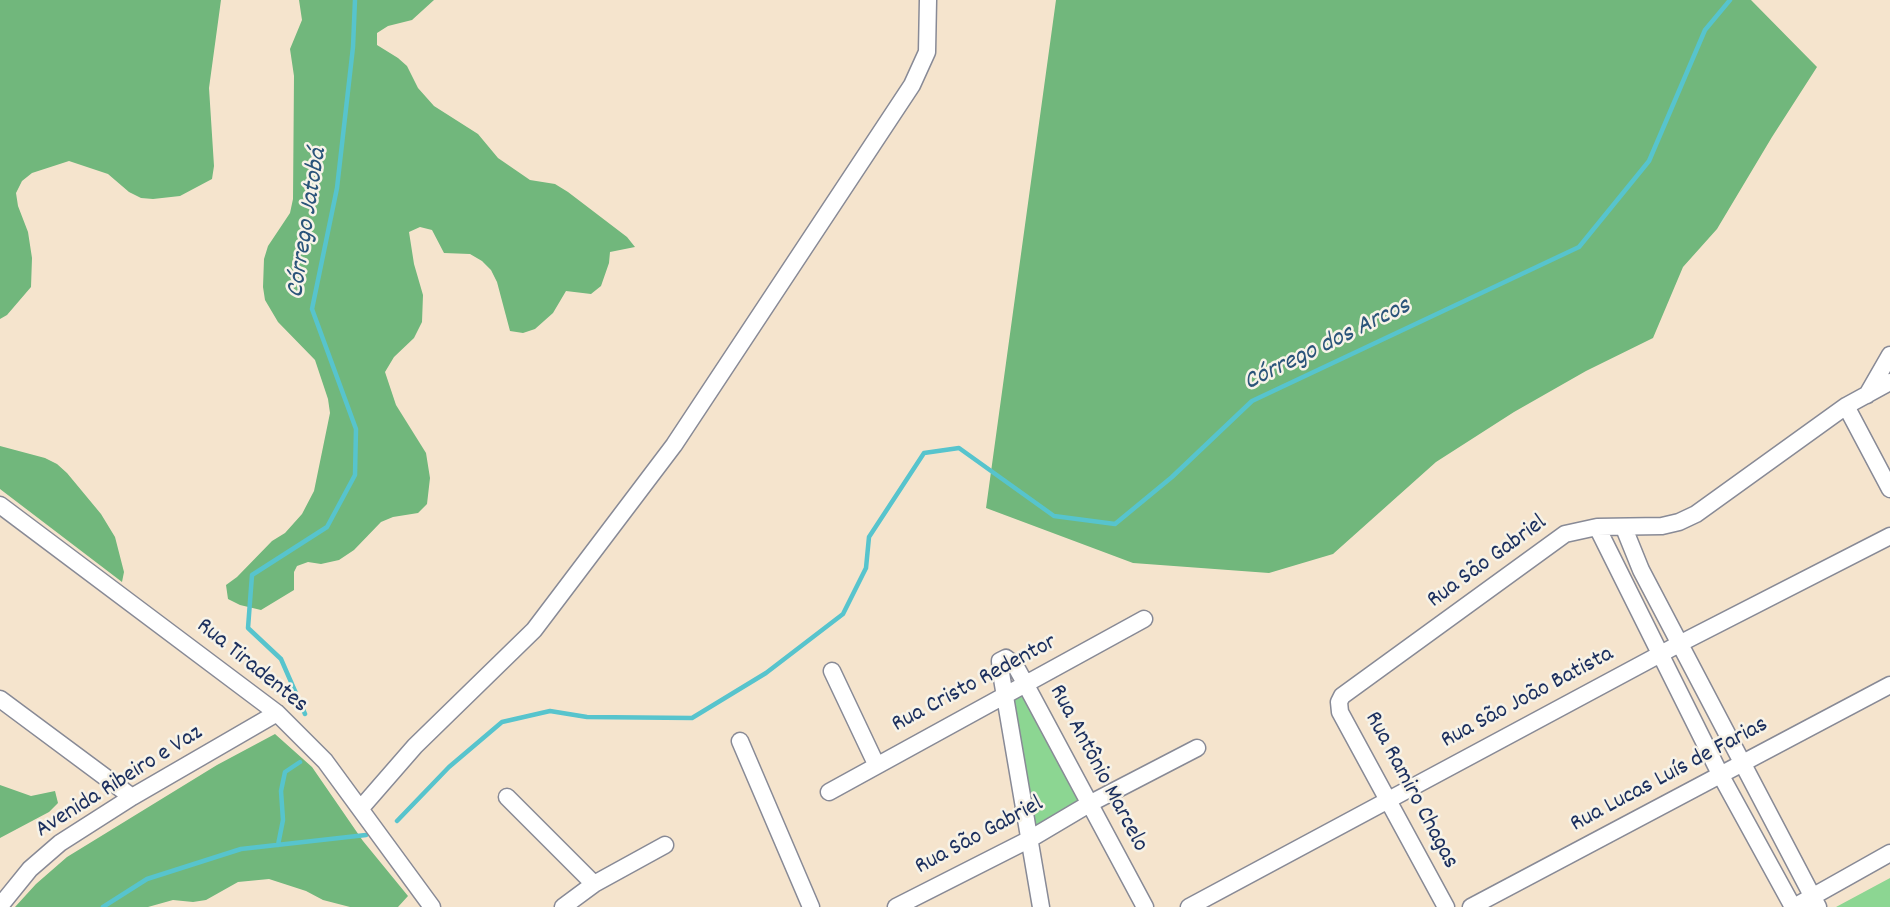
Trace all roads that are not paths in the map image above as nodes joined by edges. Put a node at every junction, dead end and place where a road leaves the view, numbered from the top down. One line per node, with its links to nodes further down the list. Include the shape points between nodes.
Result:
1 (928, 0): 31 (street, via 927,52 912,85 674,445 534,630 415,746)
2 (1890, 355): 4 (street)
3 (1890, 382): 4 (street, Rua São Gabriel)
4 (1867, 395): 5 (street, Rua São Gabriel)
5 (1846, 406): 6 (street); 9 (street, Rua São Gabriel, via 1696,514 1662,526)
6 (1890, 489)
7 (0, 505): 20 (street, Rua Tiradentes)
8 (1597, 527): 9 (street, Rua São Gabriel); 13 (street); 18 (street, Rua São Gabriel, via 1565,534)
9 (1624, 528): 12 (street)
10 (1890, 536): 12 (street, Rua São João Batista)
11 (1144, 619): 15 (street, Rua Cristo Redentor)
12 (1681, 643): 13 (street, Rua São João Batista); 23 (street)
13 (1660, 654): 25 (street); 29 (street, Rua São João Batista)
14 (832, 671): 24 (street)
15 (1026, 685): 17 (street, Rua Cristo Redentor); 17 (street, Rua Antônio Marcelo, via 1015,666 1002,659); 30 (street, Rua Antônio Marcelo)
16 (1890, 685): 23 (street, Rua Lucas Luís de Farias)
17 (1005, 696): 24 (street, Rua Cristo Redentor); 32 (street)
18 (1342, 696): 29 (street, Rua Ramiro Chagas, via 1340,712)
19 (0, 699): 27 (street)
20 (277, 713): 27 (street, Avenida Ribeiro e Vaz); 31 (street, Rua Tiradentes, via 325,761)
21 (740, 741): 38 (street)
22 (1197, 748): 30 (street, Rua São Gabriel)
23 (1744, 763): 25 (street, Rua Lucas Luís de Farias); 36 (street)
24 (876, 764): 26 (street, Rua Cristo Redentor)
25 (1720, 774): 46 (street, Rua Lucas Luís de Farias); 47 (street)
26 (829, 792)
27 (132, 797): 37 (street, Avenida Ribeiro e Vaz, via 60,843 30,869)
28 (507, 797): 35 (street)
29 (1389, 799): 44 (street, Rua São João Batista); 45 (street, Rua Ramiro Chagas)
30 (1089, 804): 32 (street, Rua São Gabriel); 43 (street, Rua Antônio Marcelo)
31 (362, 808): 39 (street, Rua Tiradentes)
32 (1030, 839): 41 (street, Rua São Gabriel); 42 (street)
33 (665, 845): 35 (street)
34 (1890, 853): 36 (street)
35 (594, 884): 40 (street)
36 (1816, 902): 47 (street)
37 (0, 906)
38 (810, 906)
39 (432, 907)
40 (563, 907)
41 (896, 907)
42 (1041, 907)
43 (1145, 907)
44 (1189, 907)
45 (1446, 907)
46 (1471, 907)
47 (1793, 907)

